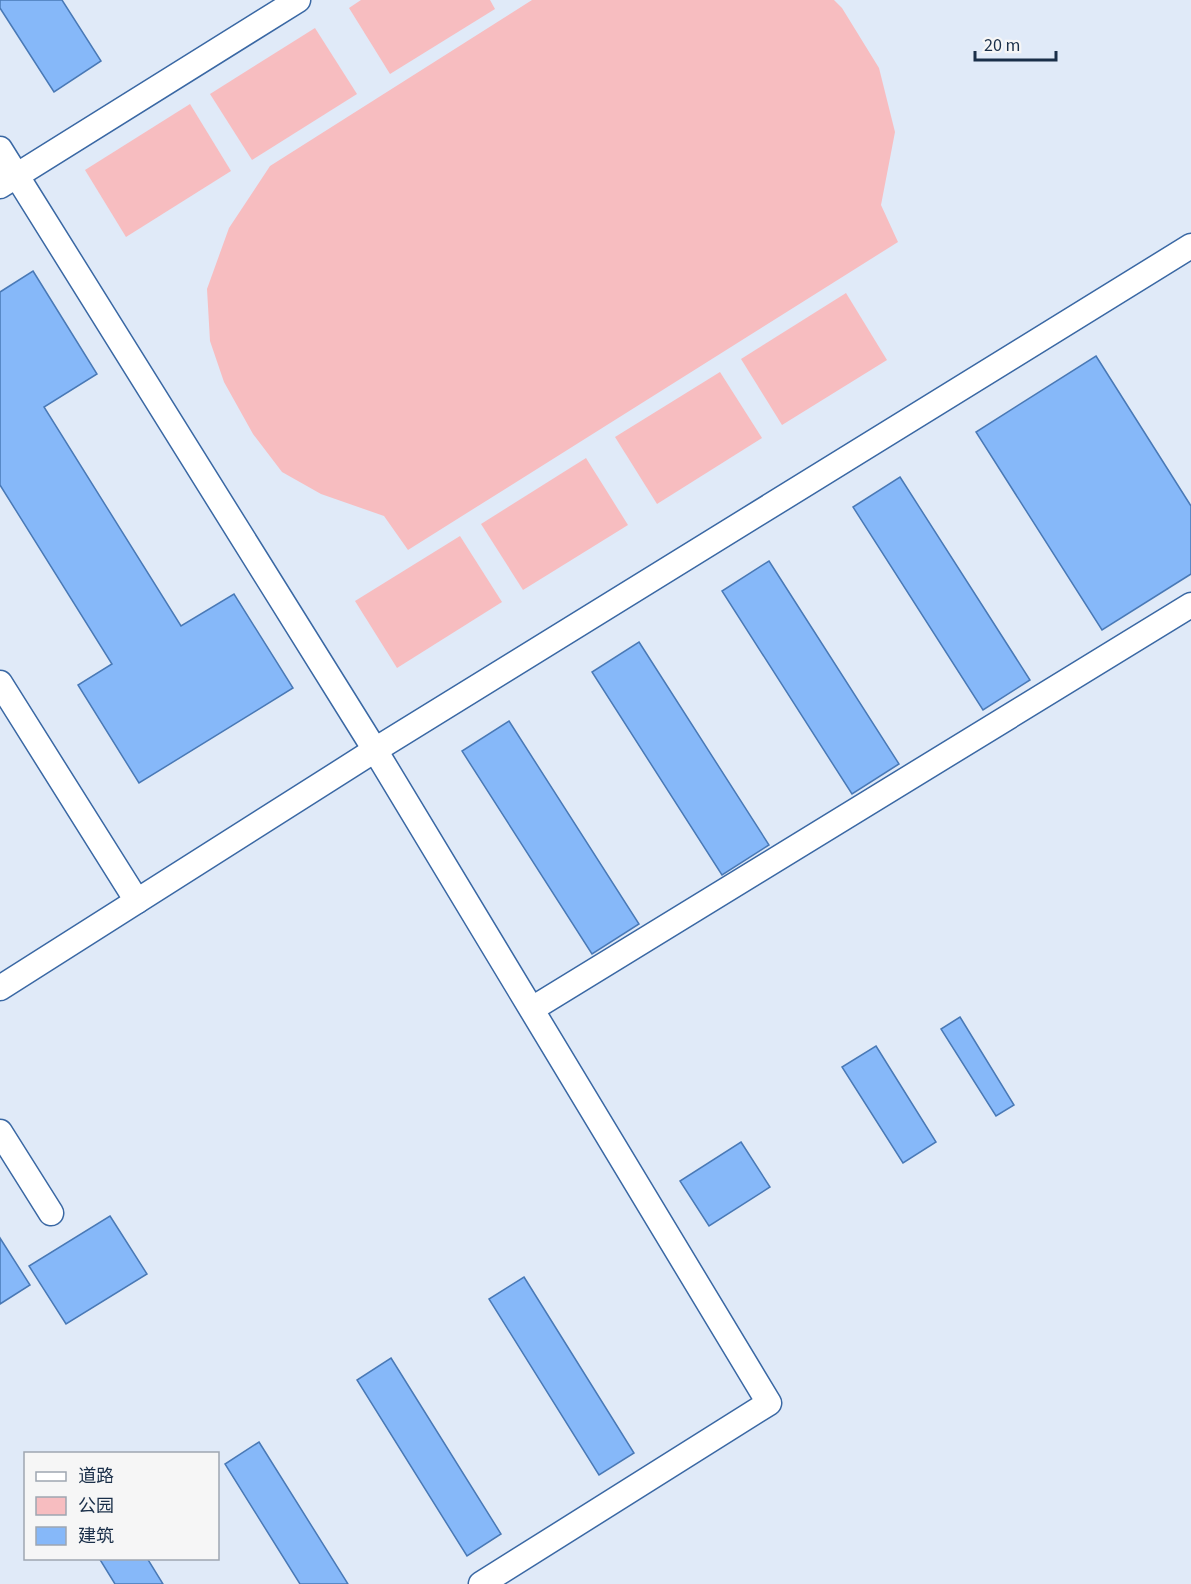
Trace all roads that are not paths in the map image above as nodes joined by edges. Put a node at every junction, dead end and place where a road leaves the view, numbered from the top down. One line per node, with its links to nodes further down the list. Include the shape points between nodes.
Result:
1 (298, 0): 3 (street)
2 (0, 148): 3 (street)
3 (8, 181): 7 (street)
4 (1191, 246): 7 (street)
5 (1191, 605): 10 (street)
6 (0, 683): 8 (street)
7 (375, 750): 8 (street); 10 (street)
8 (137, 901): 9 (street)
9 (0, 988)
10 (532, 1010): 13 (street, via 769,1403)
11 (0, 1131): 12 (street)
12 (51, 1213)
13 (481, 1584)

